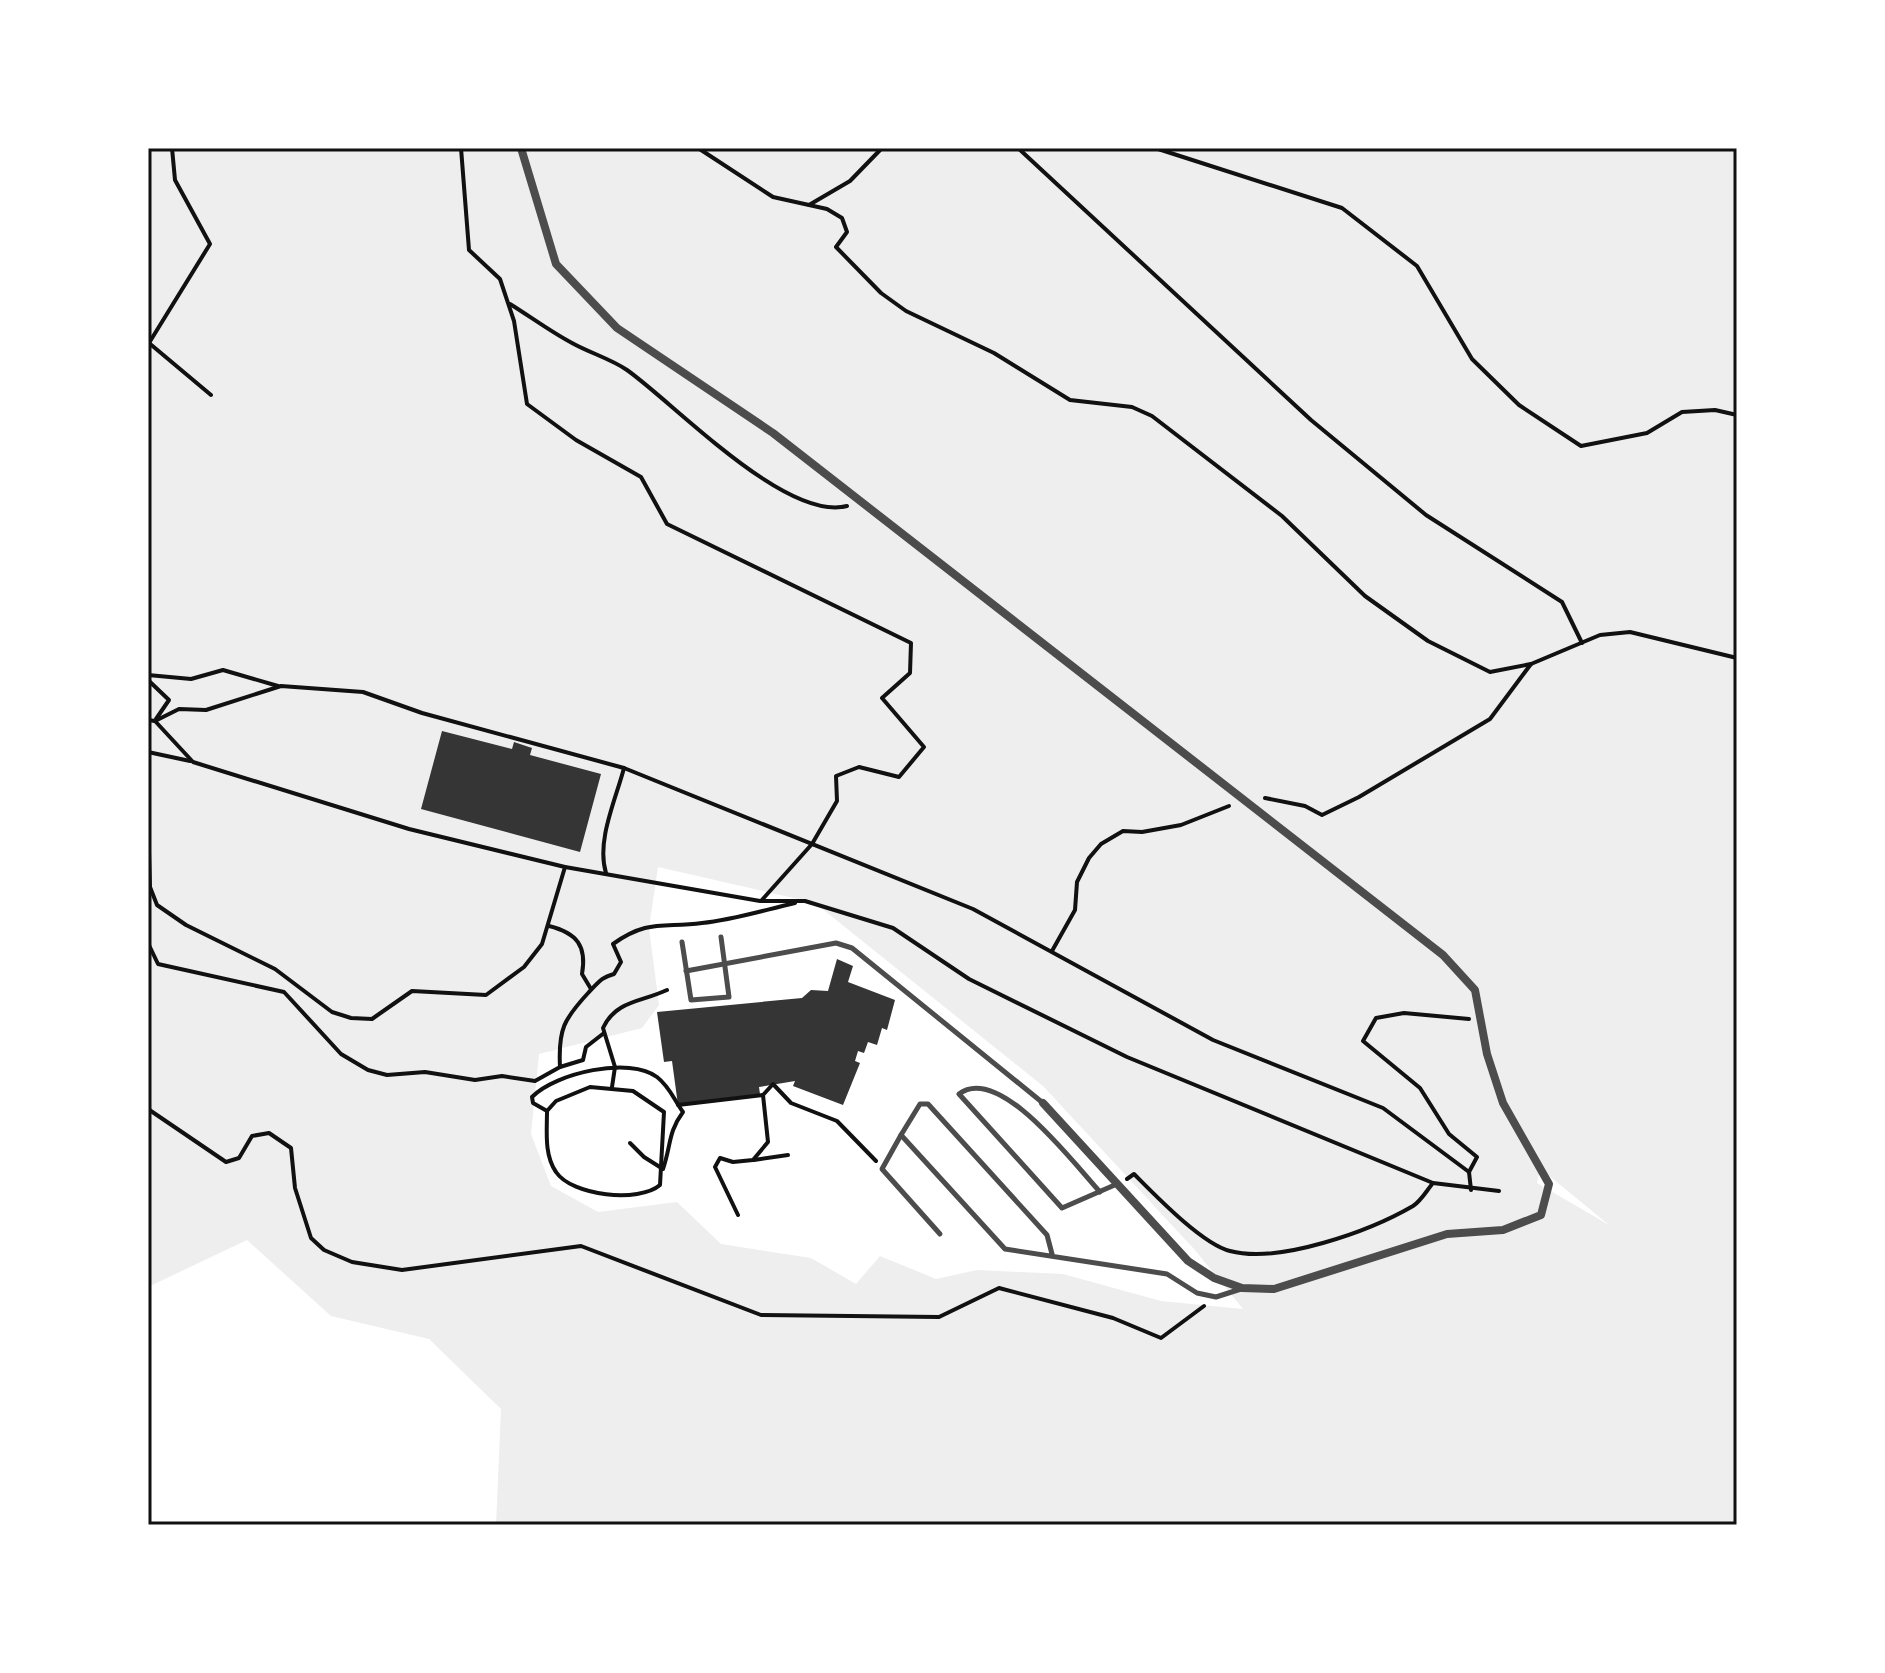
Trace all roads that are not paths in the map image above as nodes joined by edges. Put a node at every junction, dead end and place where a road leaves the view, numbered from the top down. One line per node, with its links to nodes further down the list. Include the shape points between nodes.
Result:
1 (521, 148): 12 (street, via 556,264 617,328 773,433 1443,955 1475,990 1503,1103 1549,1184 1541,1215 1503,1230 1447,1234 1274,1289)
2 (721, 937): 4 (lane)
3 (682, 942): 5 (lane)
4 (726, 966): 5 (lane); 5 (lane, via 729,997 691,1000); 6 (lane, via 836,943 852,948)
5 (686, 971)
6 (1043, 1103): 8 (street)
7 (901, 1135): 10 (lane, via 882,1169); 11 (lane, via 1005,1249); 11 (lane, via 920,1104 928,1104 1047,1235)
8 (1118, 1184): 9 (lane); 12 (street, via 1188,1261)
9 (1100, 1192): 9 (lane, via 1009,1097 986,1088 967,1088 959,1094 1062,1208)
10 (940, 1234)
11 (1052, 1254): 12 (lane, via 1167,1274 1197,1293 1216,1297)
12 (1242, 1288)

